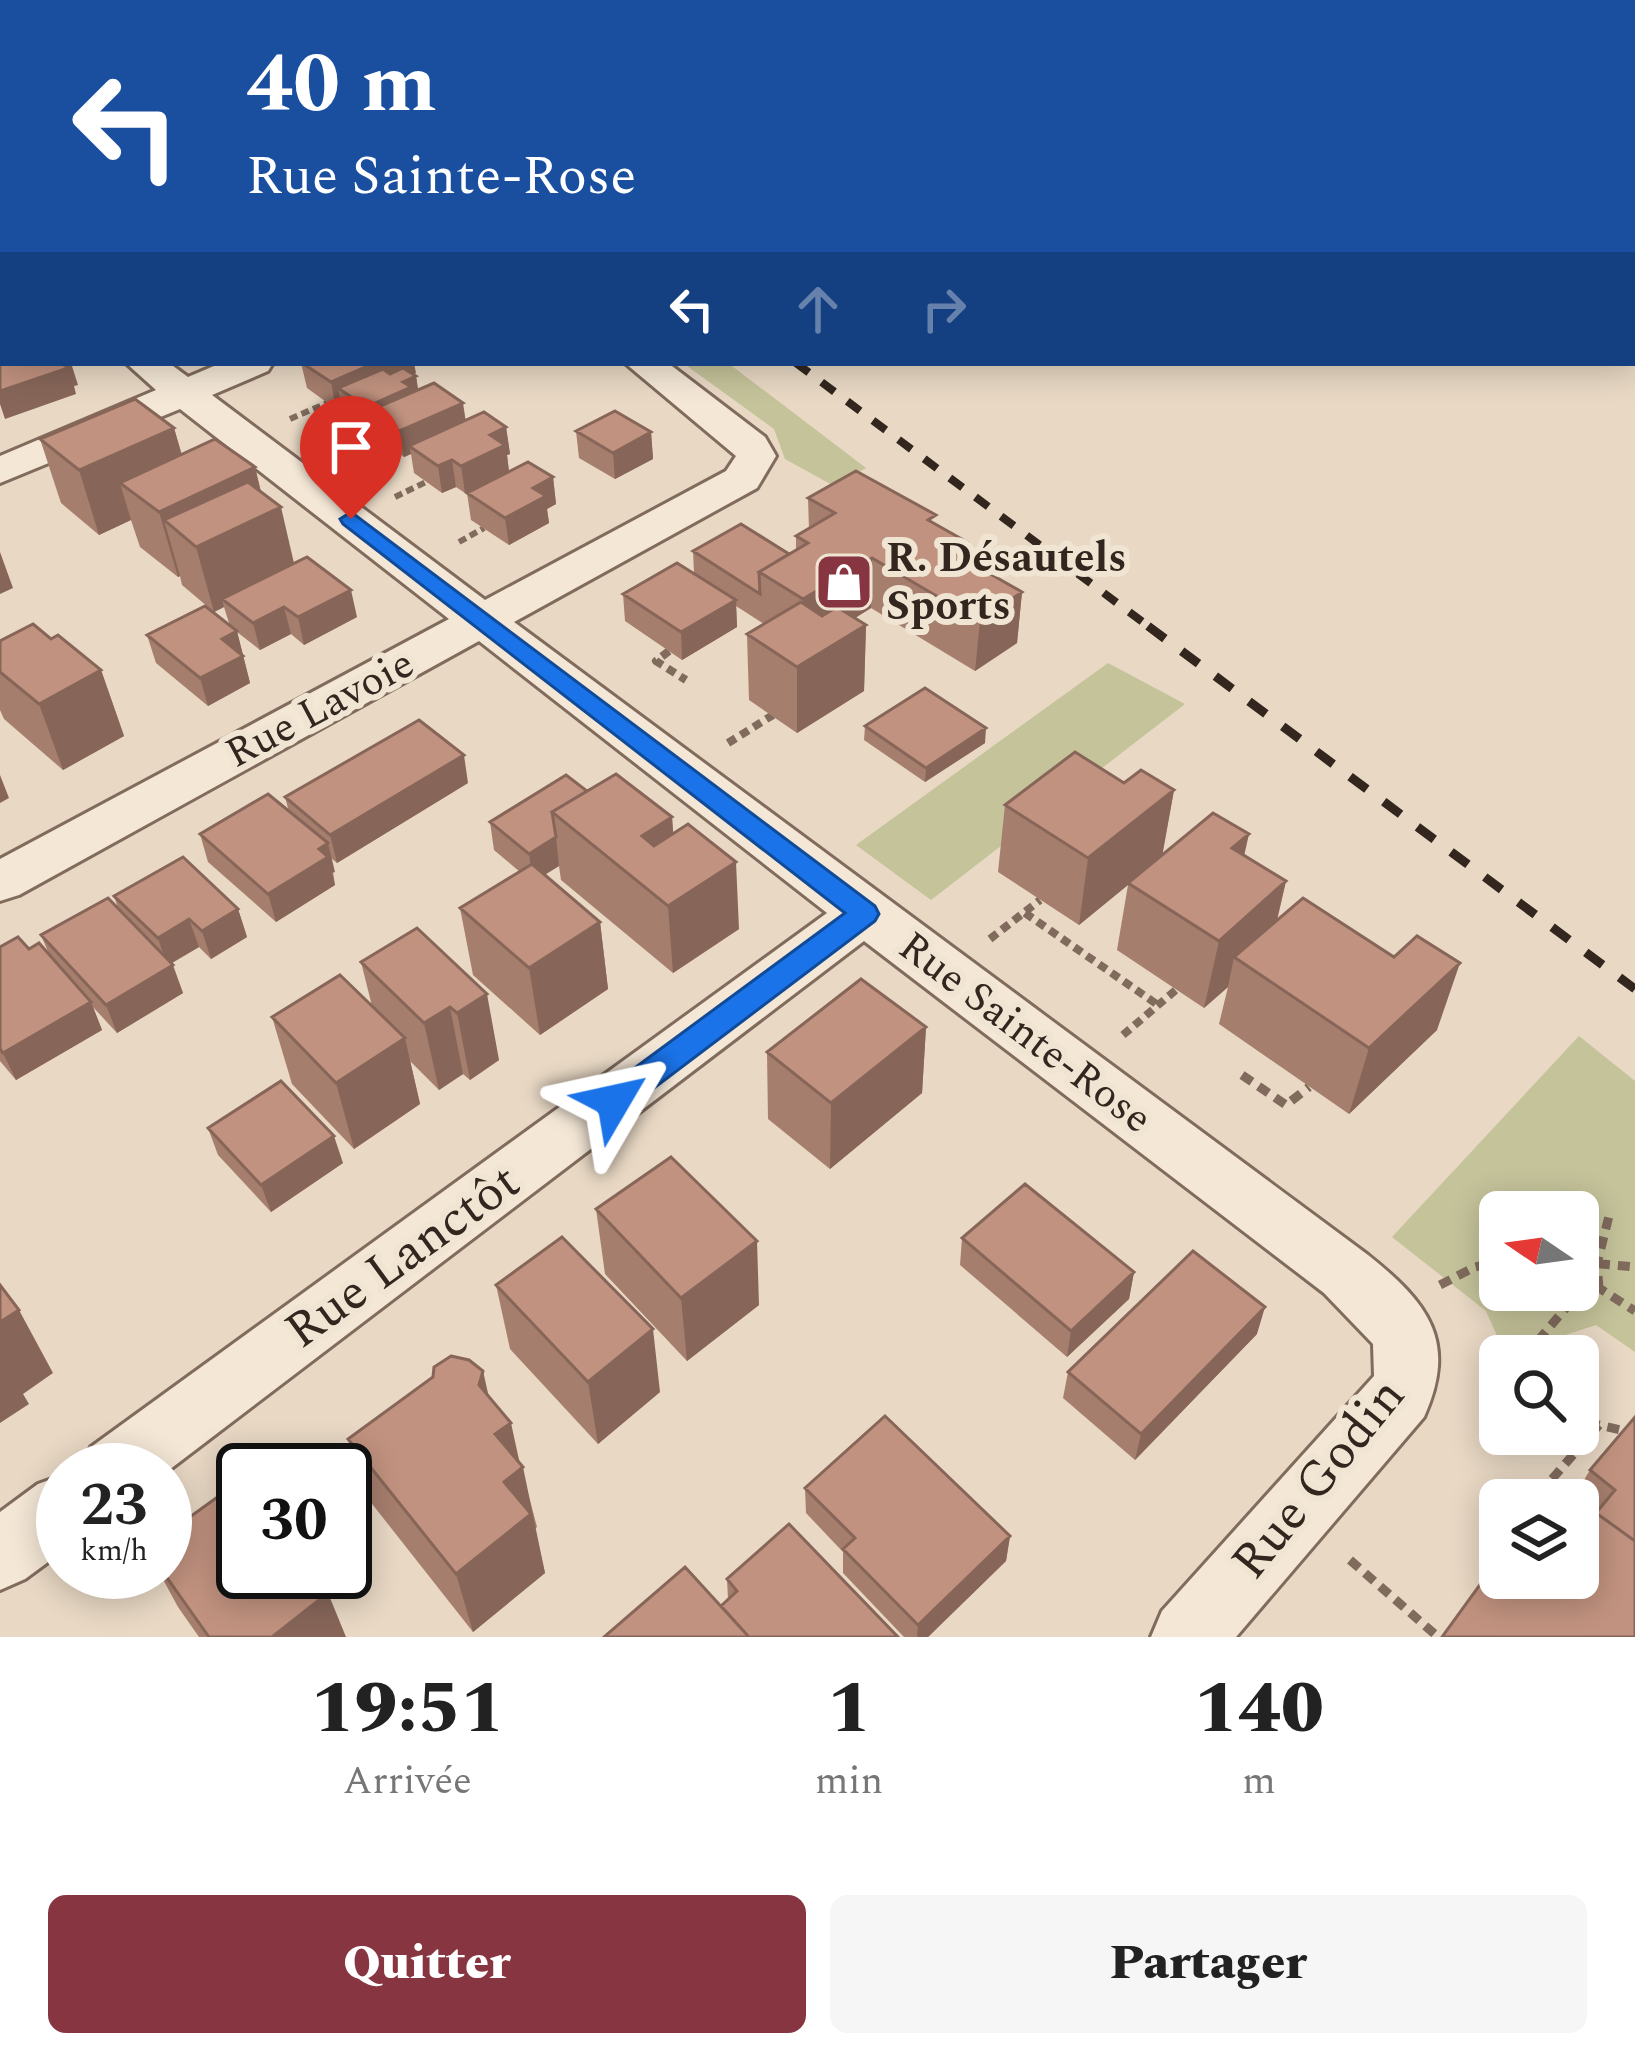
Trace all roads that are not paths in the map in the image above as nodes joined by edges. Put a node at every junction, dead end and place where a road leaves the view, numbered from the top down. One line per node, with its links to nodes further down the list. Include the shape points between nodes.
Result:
1 (150, 366): 4 (street, Rue Sainte-Rose)
2 (247, 366): 4 (street)
3 (648, 366): 6 (street, Rue Lavoie, via 740,434 756,456 742,479)
4 (185, 392): 5 (street); 6 (street, Rue Sainte-Rose)
5 (0, 471)
6 (484, 620): 7 (street, Rue Lavoie); 8 (street, Rue Sainte-Rose)
7 (0, 882)
8 (865, 914): 9 (street, Rue Sainte-Rose); 10 (street, Rue Lanctôt)
9 (1388, 1312): 13 (street, Rue Godin, via 1410,1360 1400,1395)
10 (151, 1443)
11 (36, 1528): 12 (street)
12 (0, 1555)
13 (1188, 1637)

